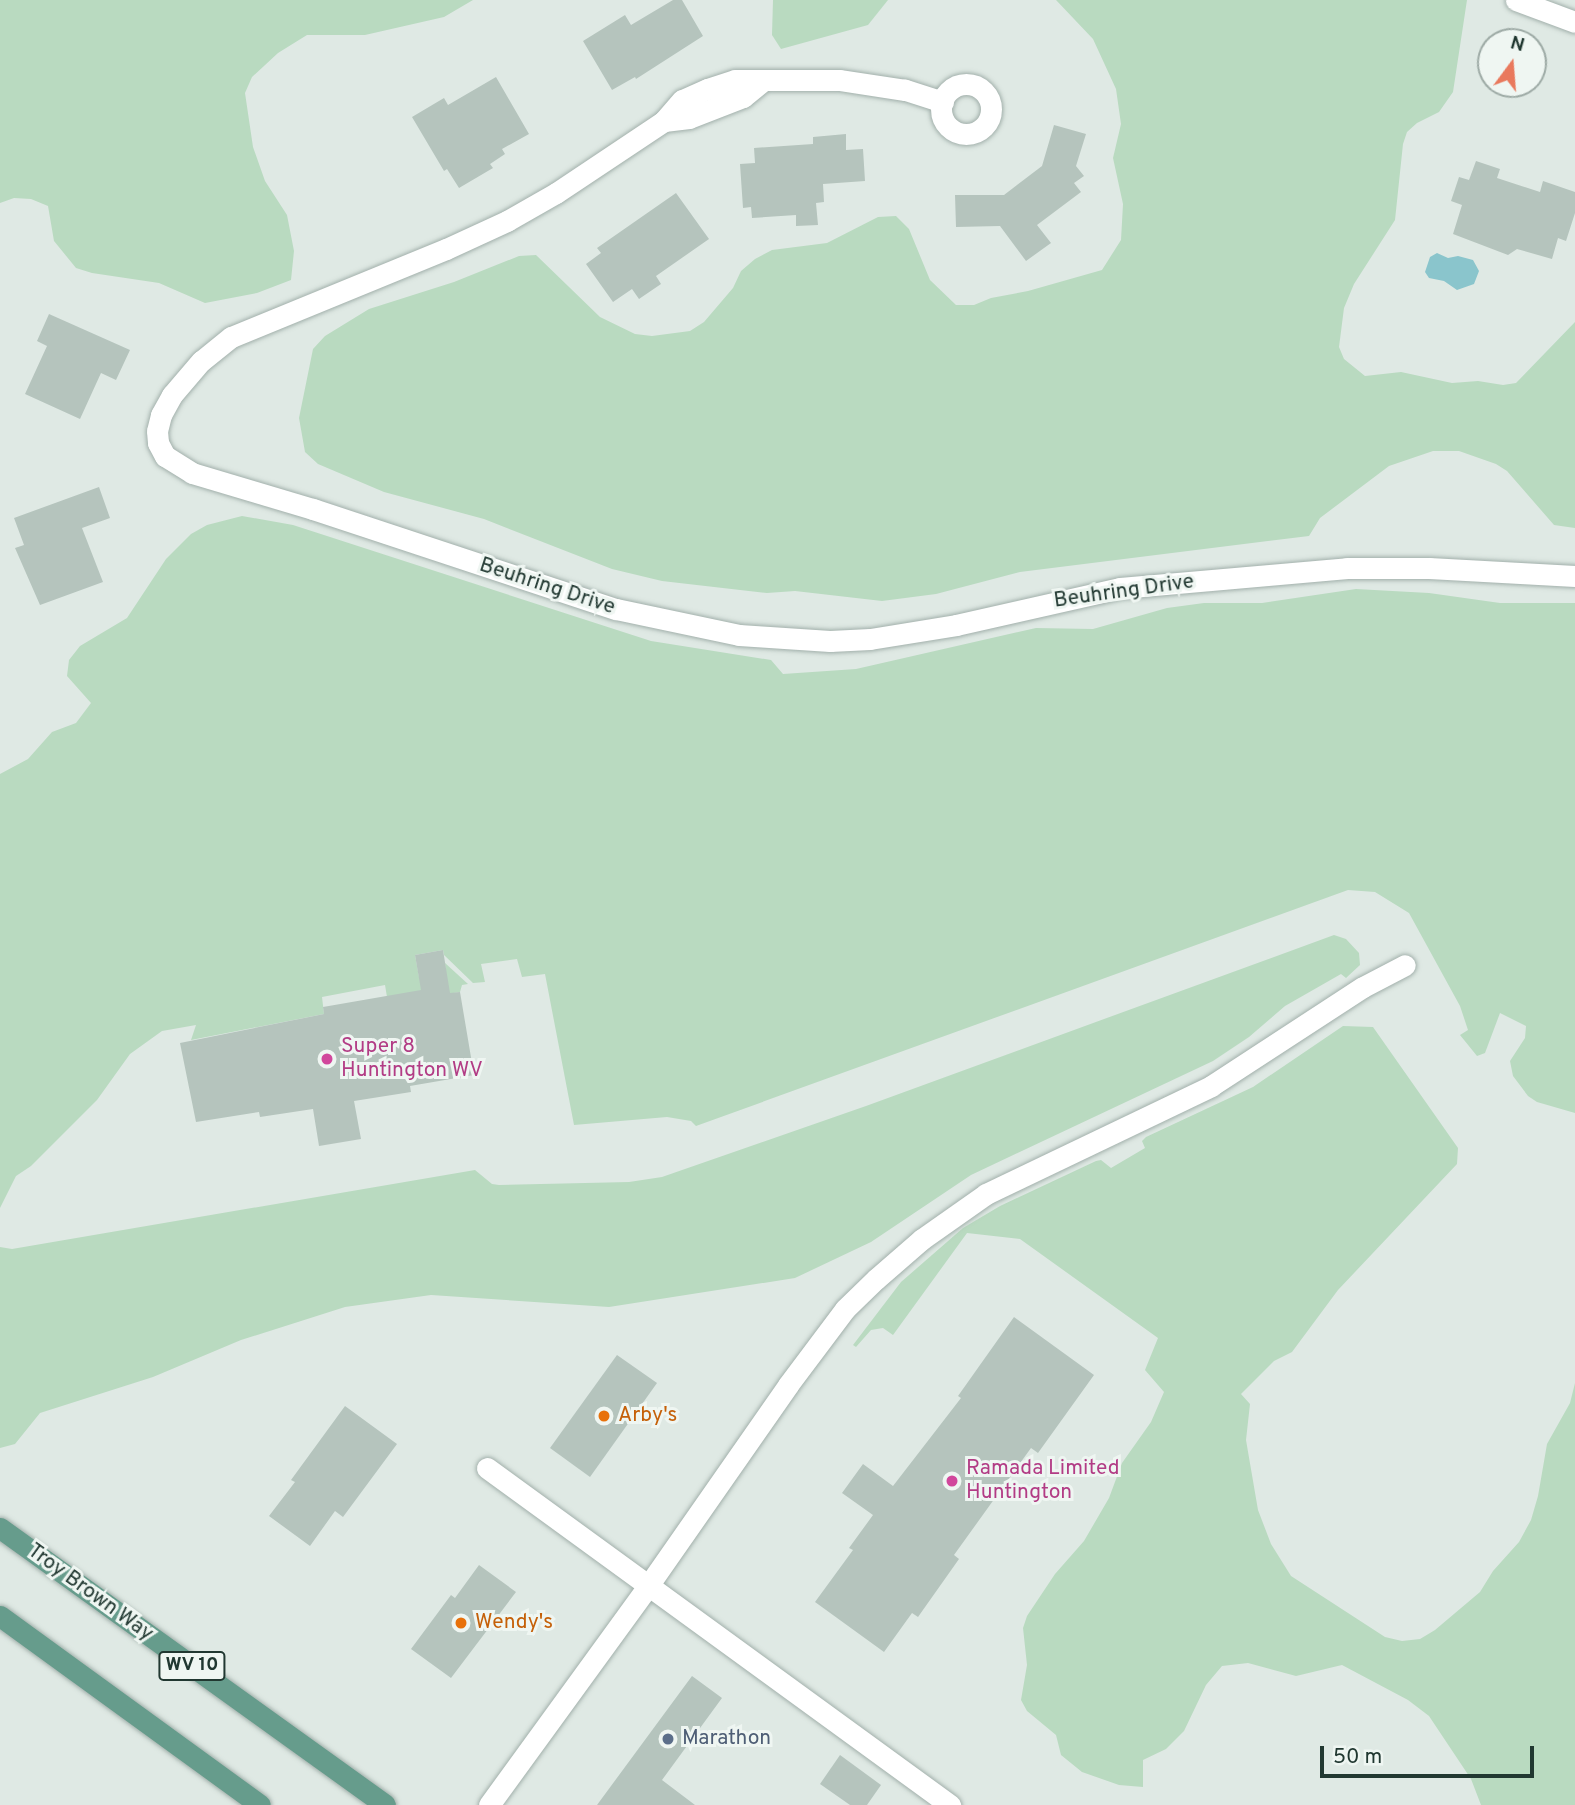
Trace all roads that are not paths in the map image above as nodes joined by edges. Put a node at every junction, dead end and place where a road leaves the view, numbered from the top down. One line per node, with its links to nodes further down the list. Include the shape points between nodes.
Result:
1 (1516, 0): 2 (street)
2 (1575, 22)
3 (943, 102): 4 (street, Beuhring Drive, via 862,83 812,79 735,80 707,89 682,100 664,121 556,193 477,236 231,337 186,376 161,415 158,443 165,456 192,473 603,605 739,635 870,639 1120,588 1347,568)
4 (1575, 576)
5 (1405, 965): 8 (street, via 1211,1086 986,1194 922,1238 845,1310)
6 (487, 1468): 8 (street)
7 (0, 1528): 11 (main road, Troy Brown Way / WV 10)
8 (649, 1586): 12 (street); 13 (street)
9 (0, 1616): 10 (main road)
10 (260, 1805)
11 (385, 1805)
12 (489, 1805)
13 (950, 1805)

